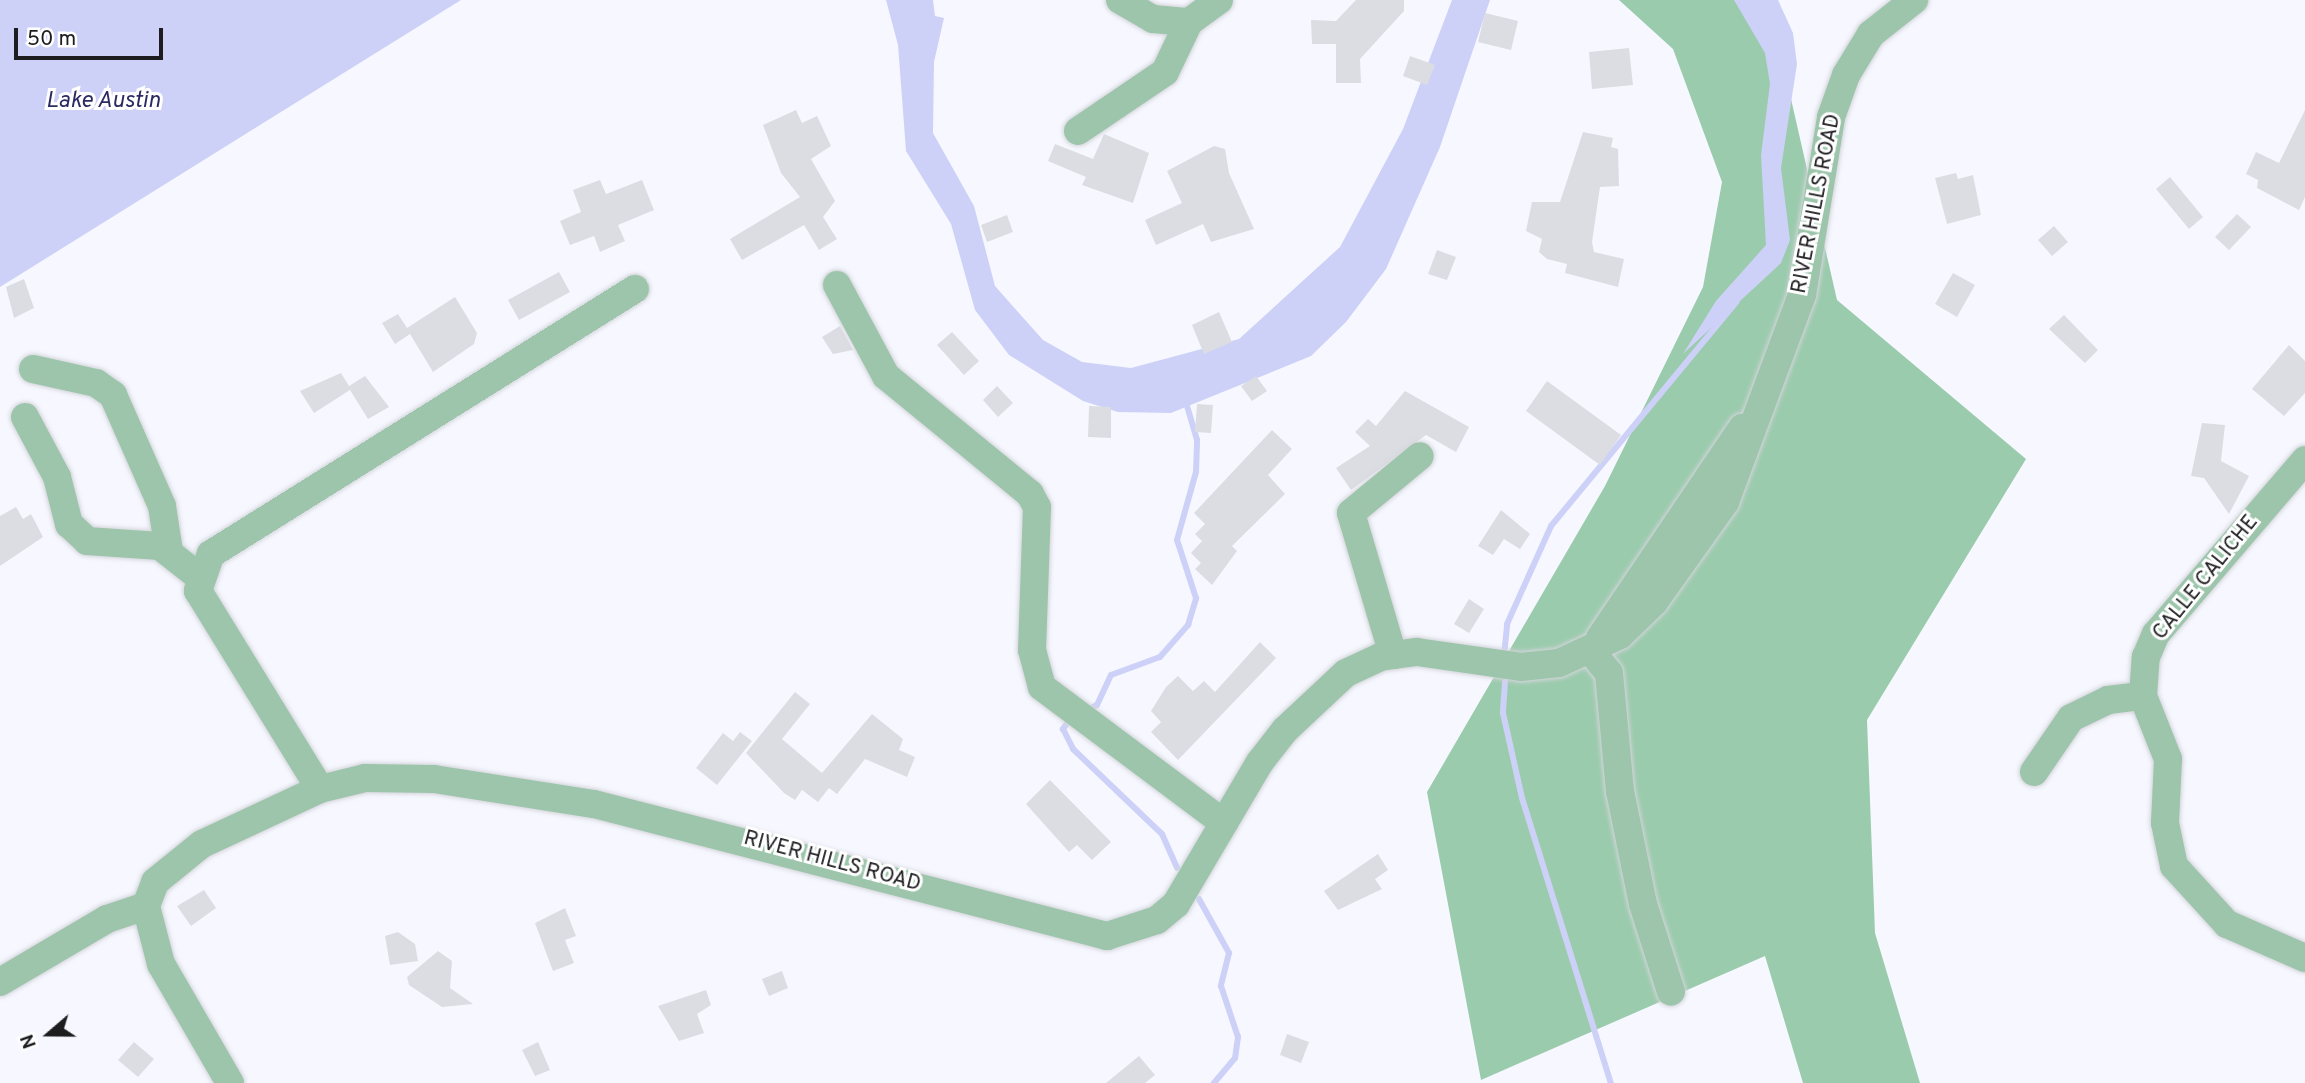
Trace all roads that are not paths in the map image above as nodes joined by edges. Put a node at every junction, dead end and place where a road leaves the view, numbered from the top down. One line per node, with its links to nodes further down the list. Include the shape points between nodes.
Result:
1 (1120, 0): 5 (street, via 1153,19)
2 (1167, 0): 5 (street)
3 (1219, 0): 5 (street)
4 (1914, 0): 15 (street, RIVER HILLS ROAD, via 1871,34 1846,75 1831,117 1802,295 1767,391)
5 (1189, 22): 6 (street, via 1165,72)
6 (1078, 131)
7 (837, 285): 20 (street, via 886,376 1030,495 1037,507 1032,650 1042,687)
8 (635, 289): 14 (street, via 211,554)
9 (33, 369): 13 (street, via 96,383 113,395 162,506)
10 (25, 417): 13 (street, via 58,477 69,524 87,541)
11 (1420, 456): 16 (street, via 1351,513)
12 (2305, 460): 17 (street, CALLE CALICHE, via 2156,634 2146,657)
13 (169, 552): 14 (street)
14 (202, 579): 19 (street, via 198,591)
15 (1591, 651): 16 (street, RIVER HILLS ROAD, via 1521,667 1417,652); 24 (street, via 1609,673 1620,791 1643,904)
16 (1393, 655): 20 (street, RIVER HILLS ROAD, via 1346,673 1285,730)
17 (2143, 696): 18 (street, via 2108,700 2071,718); 22 (street, via 2168,759 2165,823 2174,866 2227,924)
18 (2034, 772)
19 (320, 789): 20 (street, RIVER HILLS ROAD, via 409,777 582,802 683,822 1107,936 1157,920 1176,904); 21 (street, RIVER HILLS ROAD, via 202,844 155,883)
20 (1224, 823)
21 (146, 906): 23 (street, via 107,919); 25 (street, via 161,964)
22 (2305, 958)
23 (0, 982)
24 (1671, 992)
25 (230, 1083)

